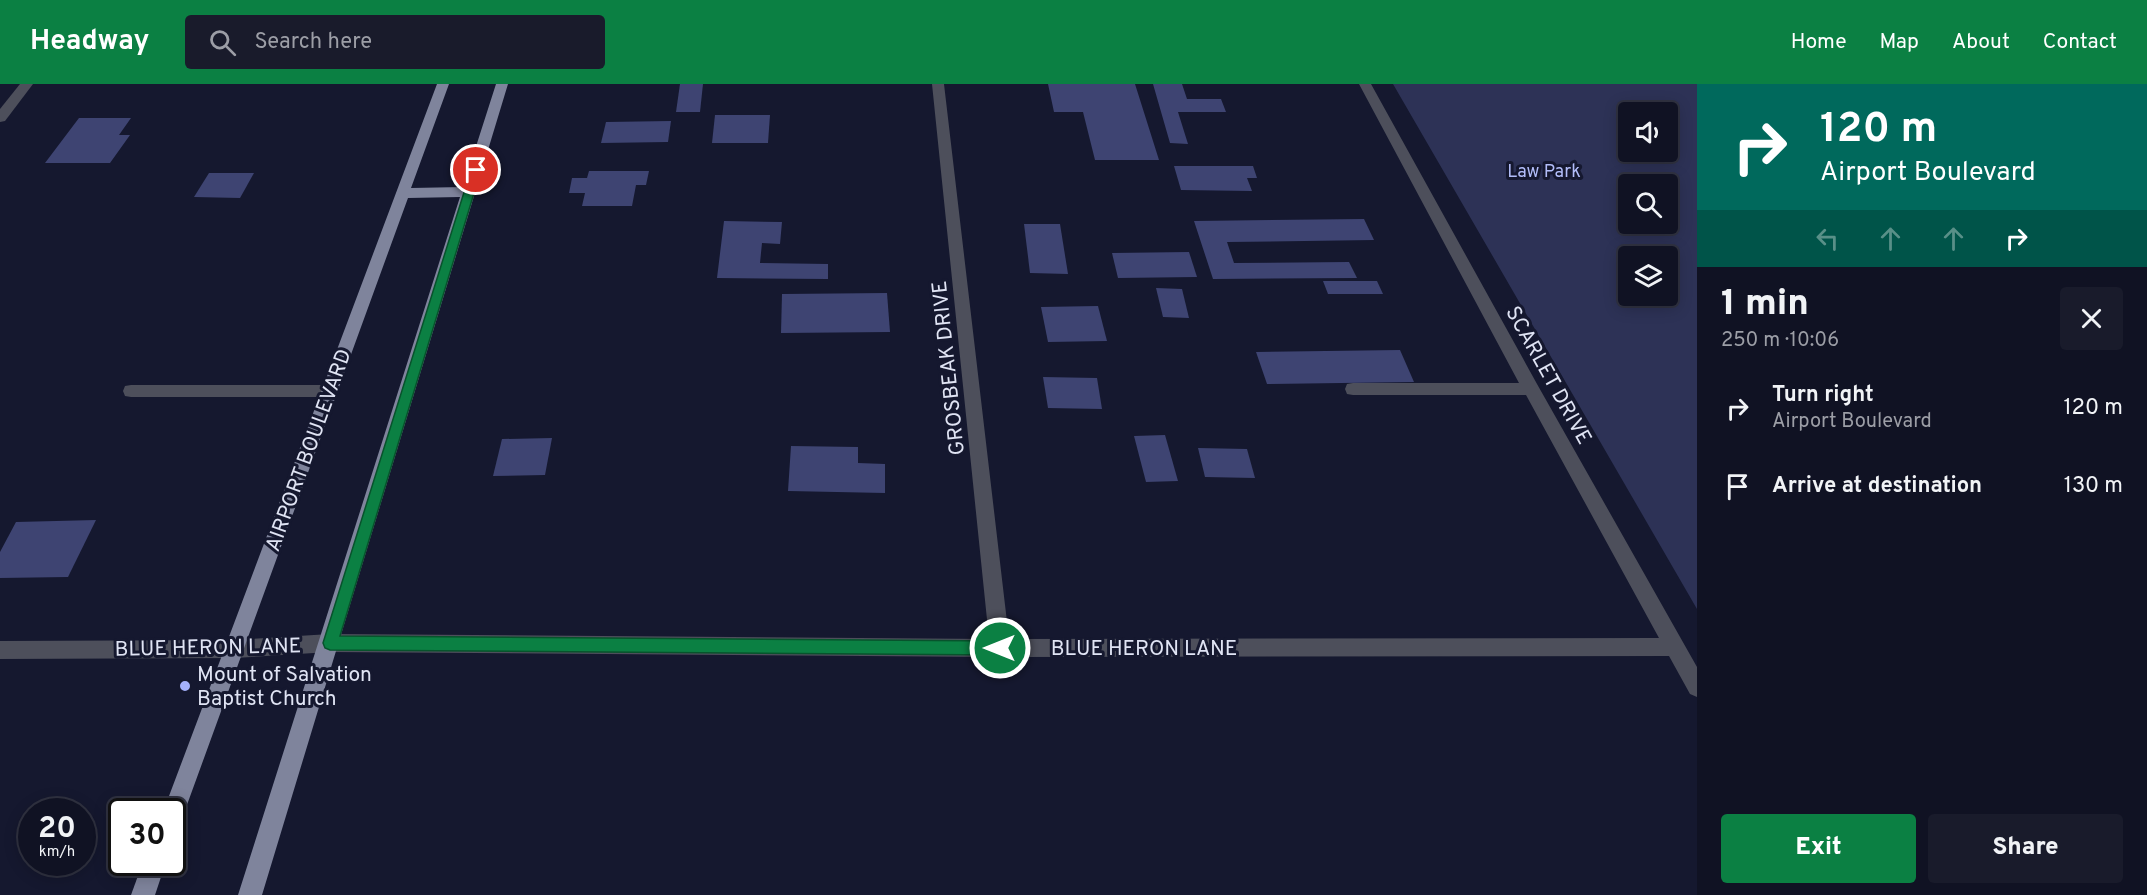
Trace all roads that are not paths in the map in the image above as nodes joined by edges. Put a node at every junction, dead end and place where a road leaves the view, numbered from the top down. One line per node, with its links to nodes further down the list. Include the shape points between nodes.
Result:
1 (27, 84): 6 (street)
2 (443, 84): 8 (main road, AIRPORT BOULEVARD)
3 (502, 84): 7 (main road)
4 (938, 84): 15 (street, GROSBEAK DRIVE)
5 (1365, 84): 10 (street, SCARLET DRIVE)
6 (0, 118)
7 (469, 192): 8 (main road); 13 (main road)
8 (403, 193): 12 (main road, AIRPORT BOULEVARD)
9 (1353, 389): 10 (street)
10 (1530, 389): 14 (street, SCARLET DRIVE)
11 (131, 391): 12 (street)
12 (330, 391): 16 (main road, AIRPORT BOULEVARD)
13 (330, 643): 15 (street, BLUE HERON LANE); 16 (street, BLUE HERON LANE); 22 (main road)
14 (1675, 647): 15 (street, BLUE HERON LANE); 18 (street, SCARLET DRIVE)
15 (1000, 648)
16 (235, 649): 17 (street, BLUE HERON LANE); 19 (main road, AIRPORT BOULEVARD)
17 (0, 650)
18 (1697, 687)
19 (179, 798)
20 (150, 876): 21 (main road)
21 (143, 895)
22 (250, 895)

